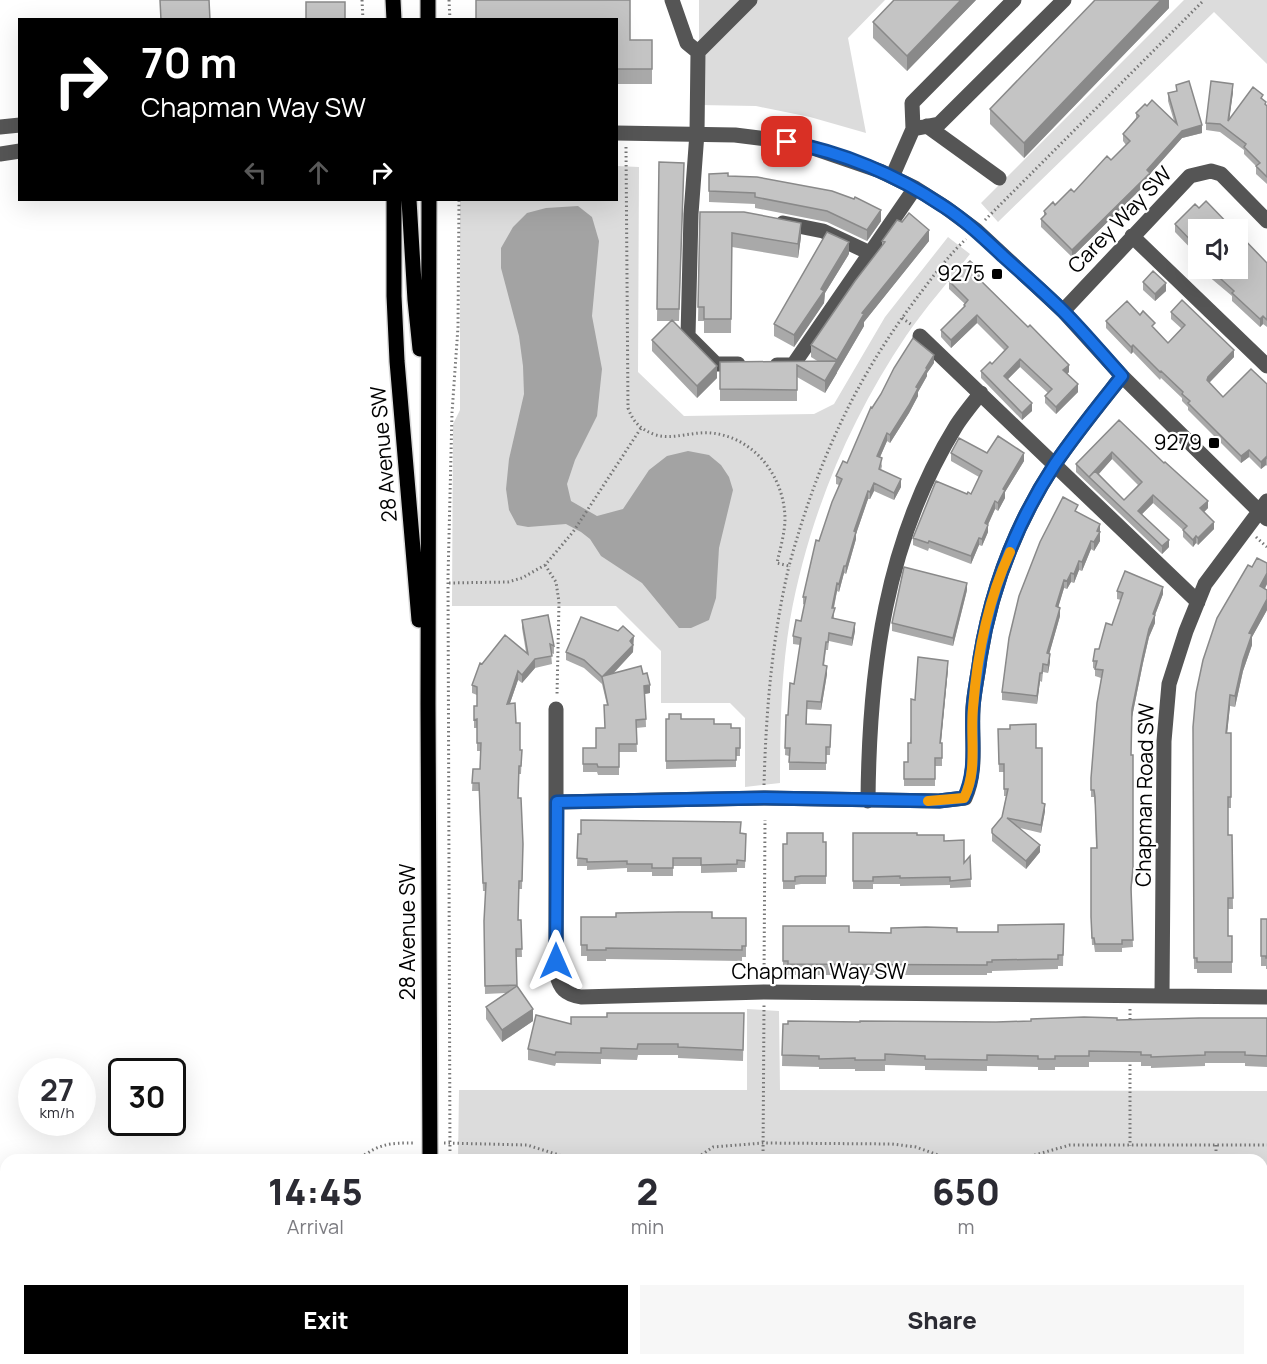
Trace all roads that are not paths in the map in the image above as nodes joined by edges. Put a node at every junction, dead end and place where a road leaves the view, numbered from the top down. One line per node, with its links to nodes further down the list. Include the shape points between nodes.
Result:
1 (393, 0): 7 (main road)
2 (428, 0): 8 (main road)
3 (672, 0): 9 (street, via 687,43)
4 (1014, 0): 12 (street, via 912,103)
5 (1064, 0): 12 (street, via 939,124)
6 (744, 2): 9 (street)
7 (394, 18)
8 (428, 18)
9 (698, 52): 14 (street)
10 (18, 125): 11 (street)
11 (0, 126)
12 (920, 127): 17 (street); 18 (street)
13 (621, 133): 14 (street)
14 (697, 133): 17 (street, via 767,138 807,146); 26 (street, via 688,336 716,363 793,365)
15 (18, 151): 16 (street)
16 (0, 154)
17 (892, 177): 19 (street)
18 (999, 178)
19 (915, 188): 26 (street); 27 (street, via 976,230)
20 (394, 201): 36 (main road, 28 Avenue SW, via 397,361)
21 (409, 201): 32 (main road, via 415,300)
22 (429, 201): 32 (main road, 28 Avenue SW)
23 (766, 220): 26 (street, via 823,231)
24 (1267, 221): 25 (street, Carey Way SW, via 1221,174 1211,171 1190,176)
25 (1132, 236): 27 (street, Carey Way SW); 29 (street)
26 (870, 253)
27 (1063, 311): 30 (street)
28 (920, 336): 31 (street)
29 (1267, 366)
30 (1122, 376): 33 (street); 34 (street)
31 (981, 393): 33 (street); 38 (street, via 956,426 935,466 911,518 892,574 880,629 872,700)
32 (429, 418): 36 (main road, 28 Avenue SW)
33 (1055, 464): 35 (street); 38 (street, via 1025,518 989,608 973,708 973,772 964,798)
34 (1264, 510): 35 (street, Chapman Road SW, via 1205,584)
35 (1198, 602): 40 (street, Chapman Road SW, via 1169,684 1164,741)
36 (428, 704): 42 (main road, 28 Avenue SW)
37 (556, 709): 39 (street, Chapman Way SW)
38 (868, 801): 39 (street, via 765,798)
39 (557, 802): 40 (street, Chapman Way SW, via 556,973 559,987 567,994)
40 (1162, 996): 41 (street, Chapman Way SW)
41 (1267, 997)
42 (430, 1154)

